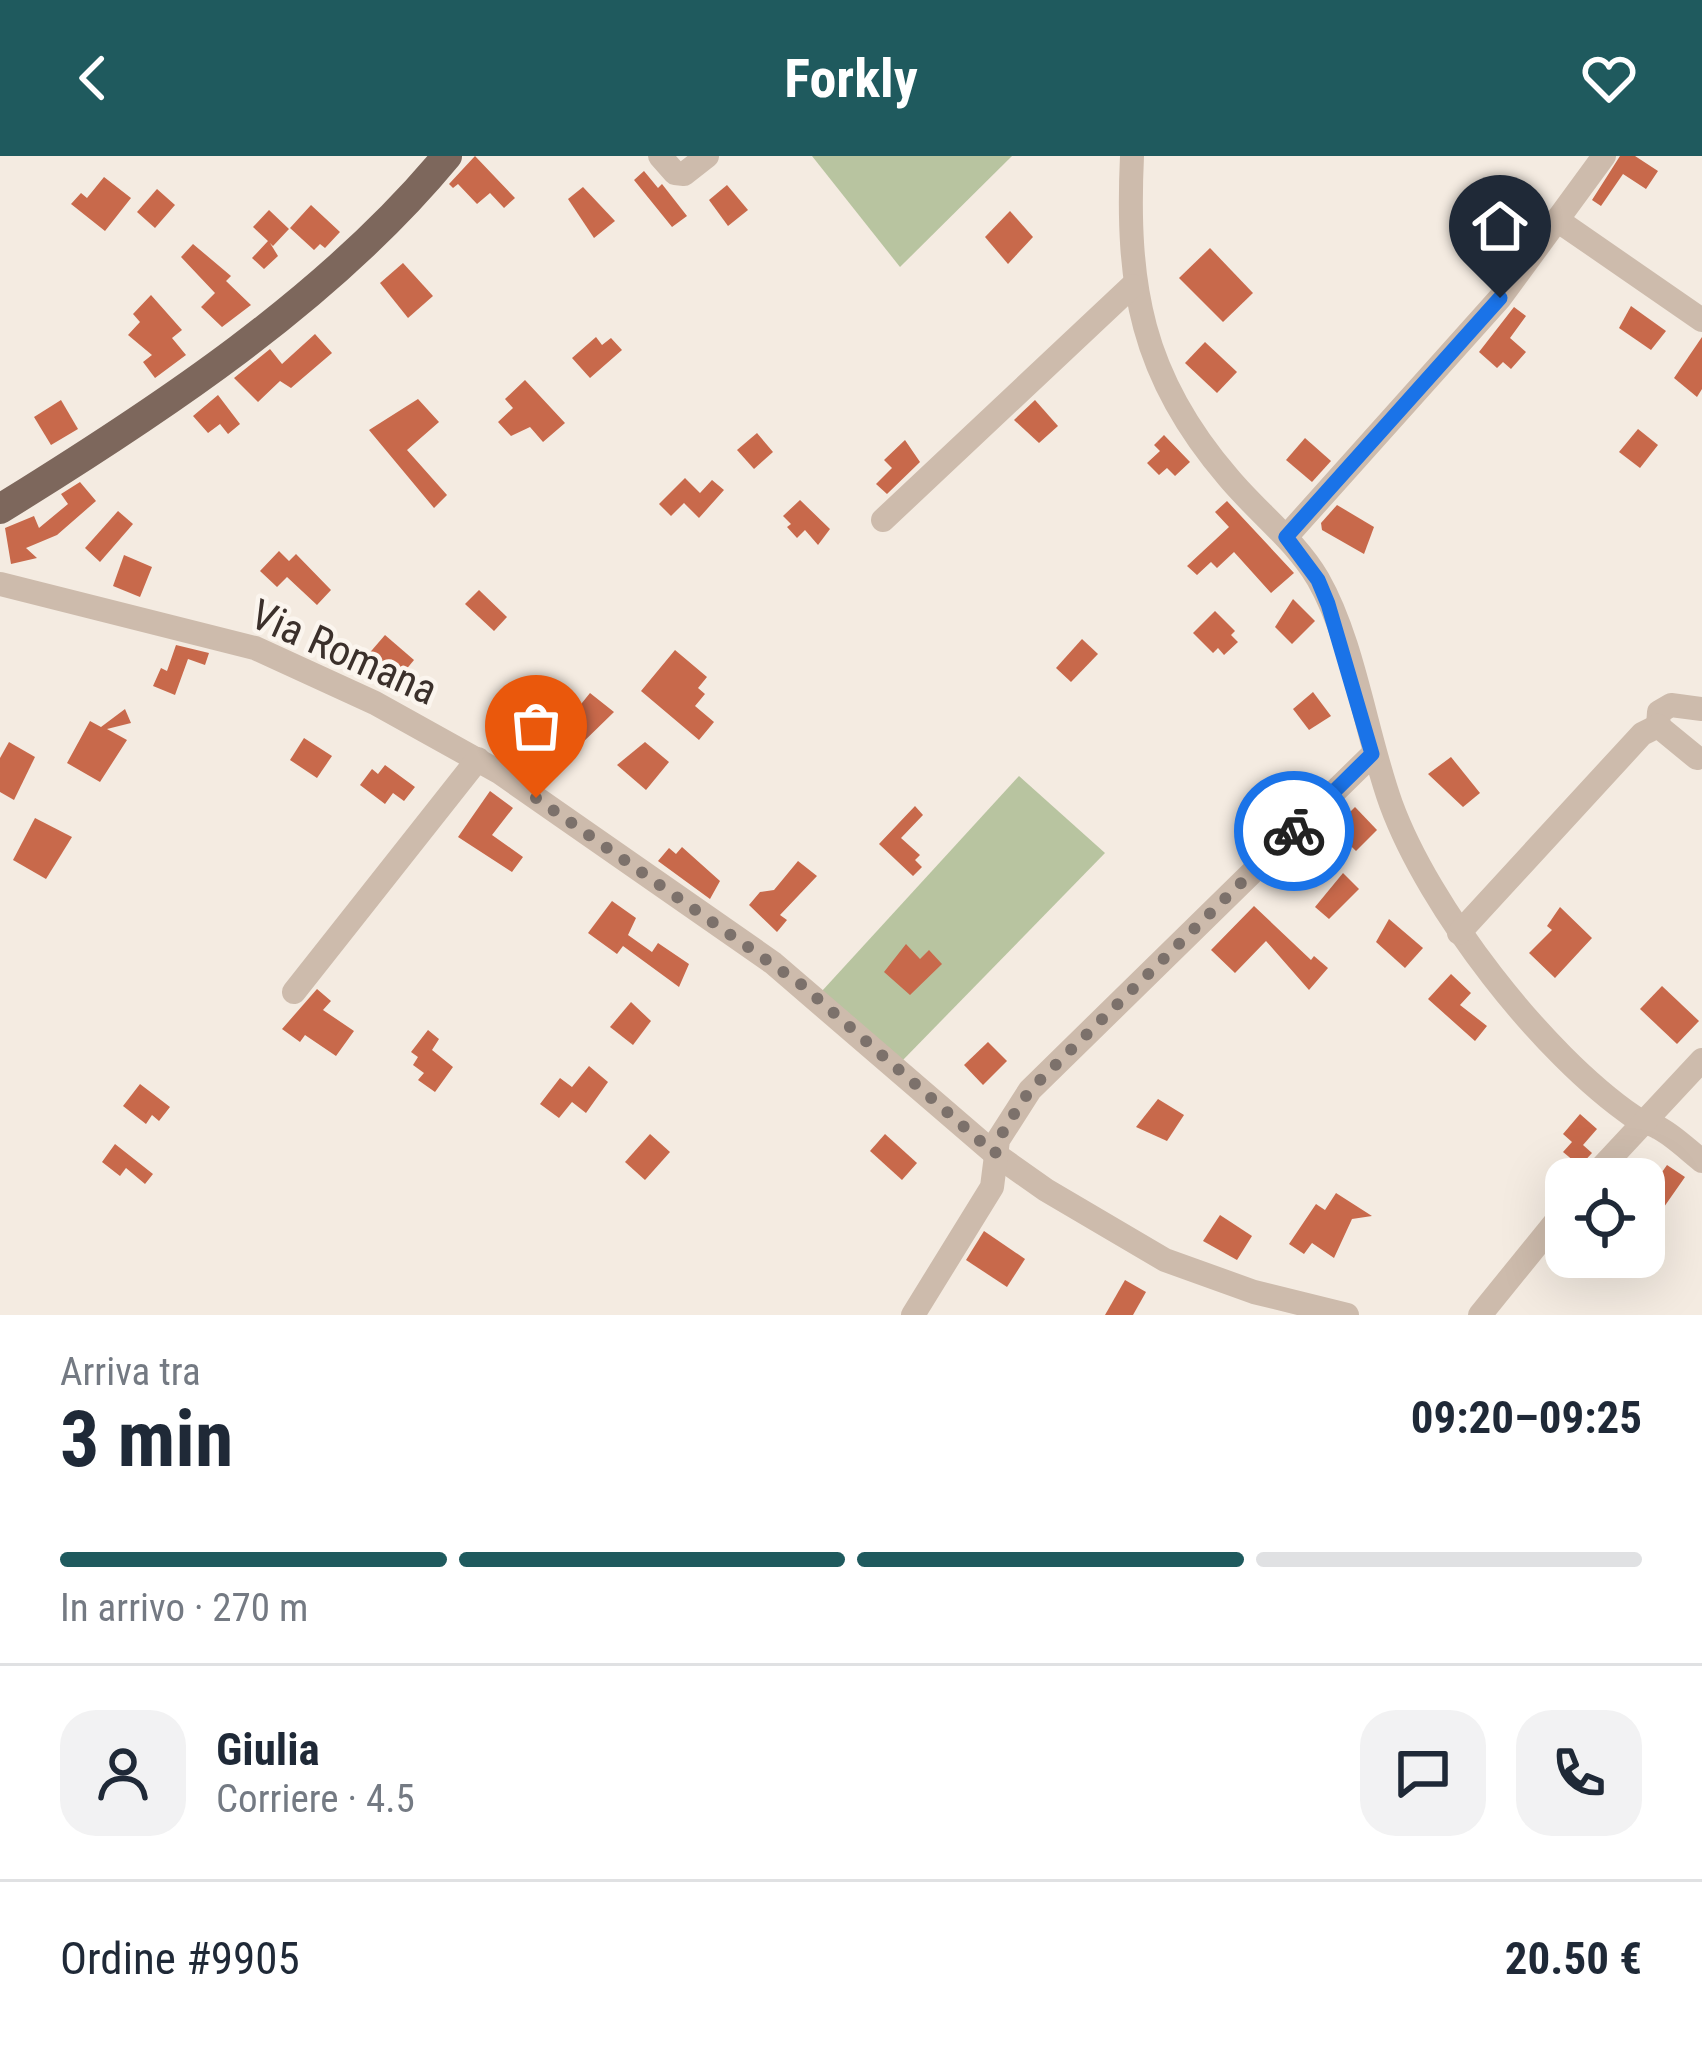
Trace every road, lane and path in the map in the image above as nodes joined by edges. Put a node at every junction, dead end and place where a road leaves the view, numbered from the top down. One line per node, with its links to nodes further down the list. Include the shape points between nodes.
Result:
1 (447, 156): 9 (main road, via 346,262 94,451)
2 (660, 156): 3 (street, via 684,174)
3 (706, 156)
4 (1132, 156): 7 (street)
5 (1604, 156): 6 (street)
6 (1560, 222): 8 (street); 11 (street, via 1434,376)
7 (1132, 286): 10 (street); 11 (street, via 1174,397 1226,476)
8 (1702, 320)
9 (0, 508)
10 (883, 520)
11 (1286, 537): 15 (street, via 1318,580 1337,627)
12 (0, 584): 17 (street, Via Romana, via 255,648)
13 (1702, 710): 14 (street, via 1671,704 1659,712)
14 (1658, 726): 16 (street); 18 (street)
15 (1372, 754): 18 (street, via 1419,871); 22 (street, via 1030,1090)
16 (1697, 758)
17 (478, 759): 19 (street); 22 (street, Via Romana, via 773,963)
18 (1459, 933): 21 (street, via 1520,1008)
19 (294, 992)
20 (1702, 1060): 21 (street)
21 (1643, 1122): 23 (street); 24 (street)
22 (995, 1154): 26 (street, via 992,1187); 27 (street, Via Romana, via 1165,1259)
23 (1610, 1158)
24 (1702, 1161)
25 (1545, 1235): 28 (street)
26 (913, 1315)
27 (1347, 1315)
28 (1480, 1315)

